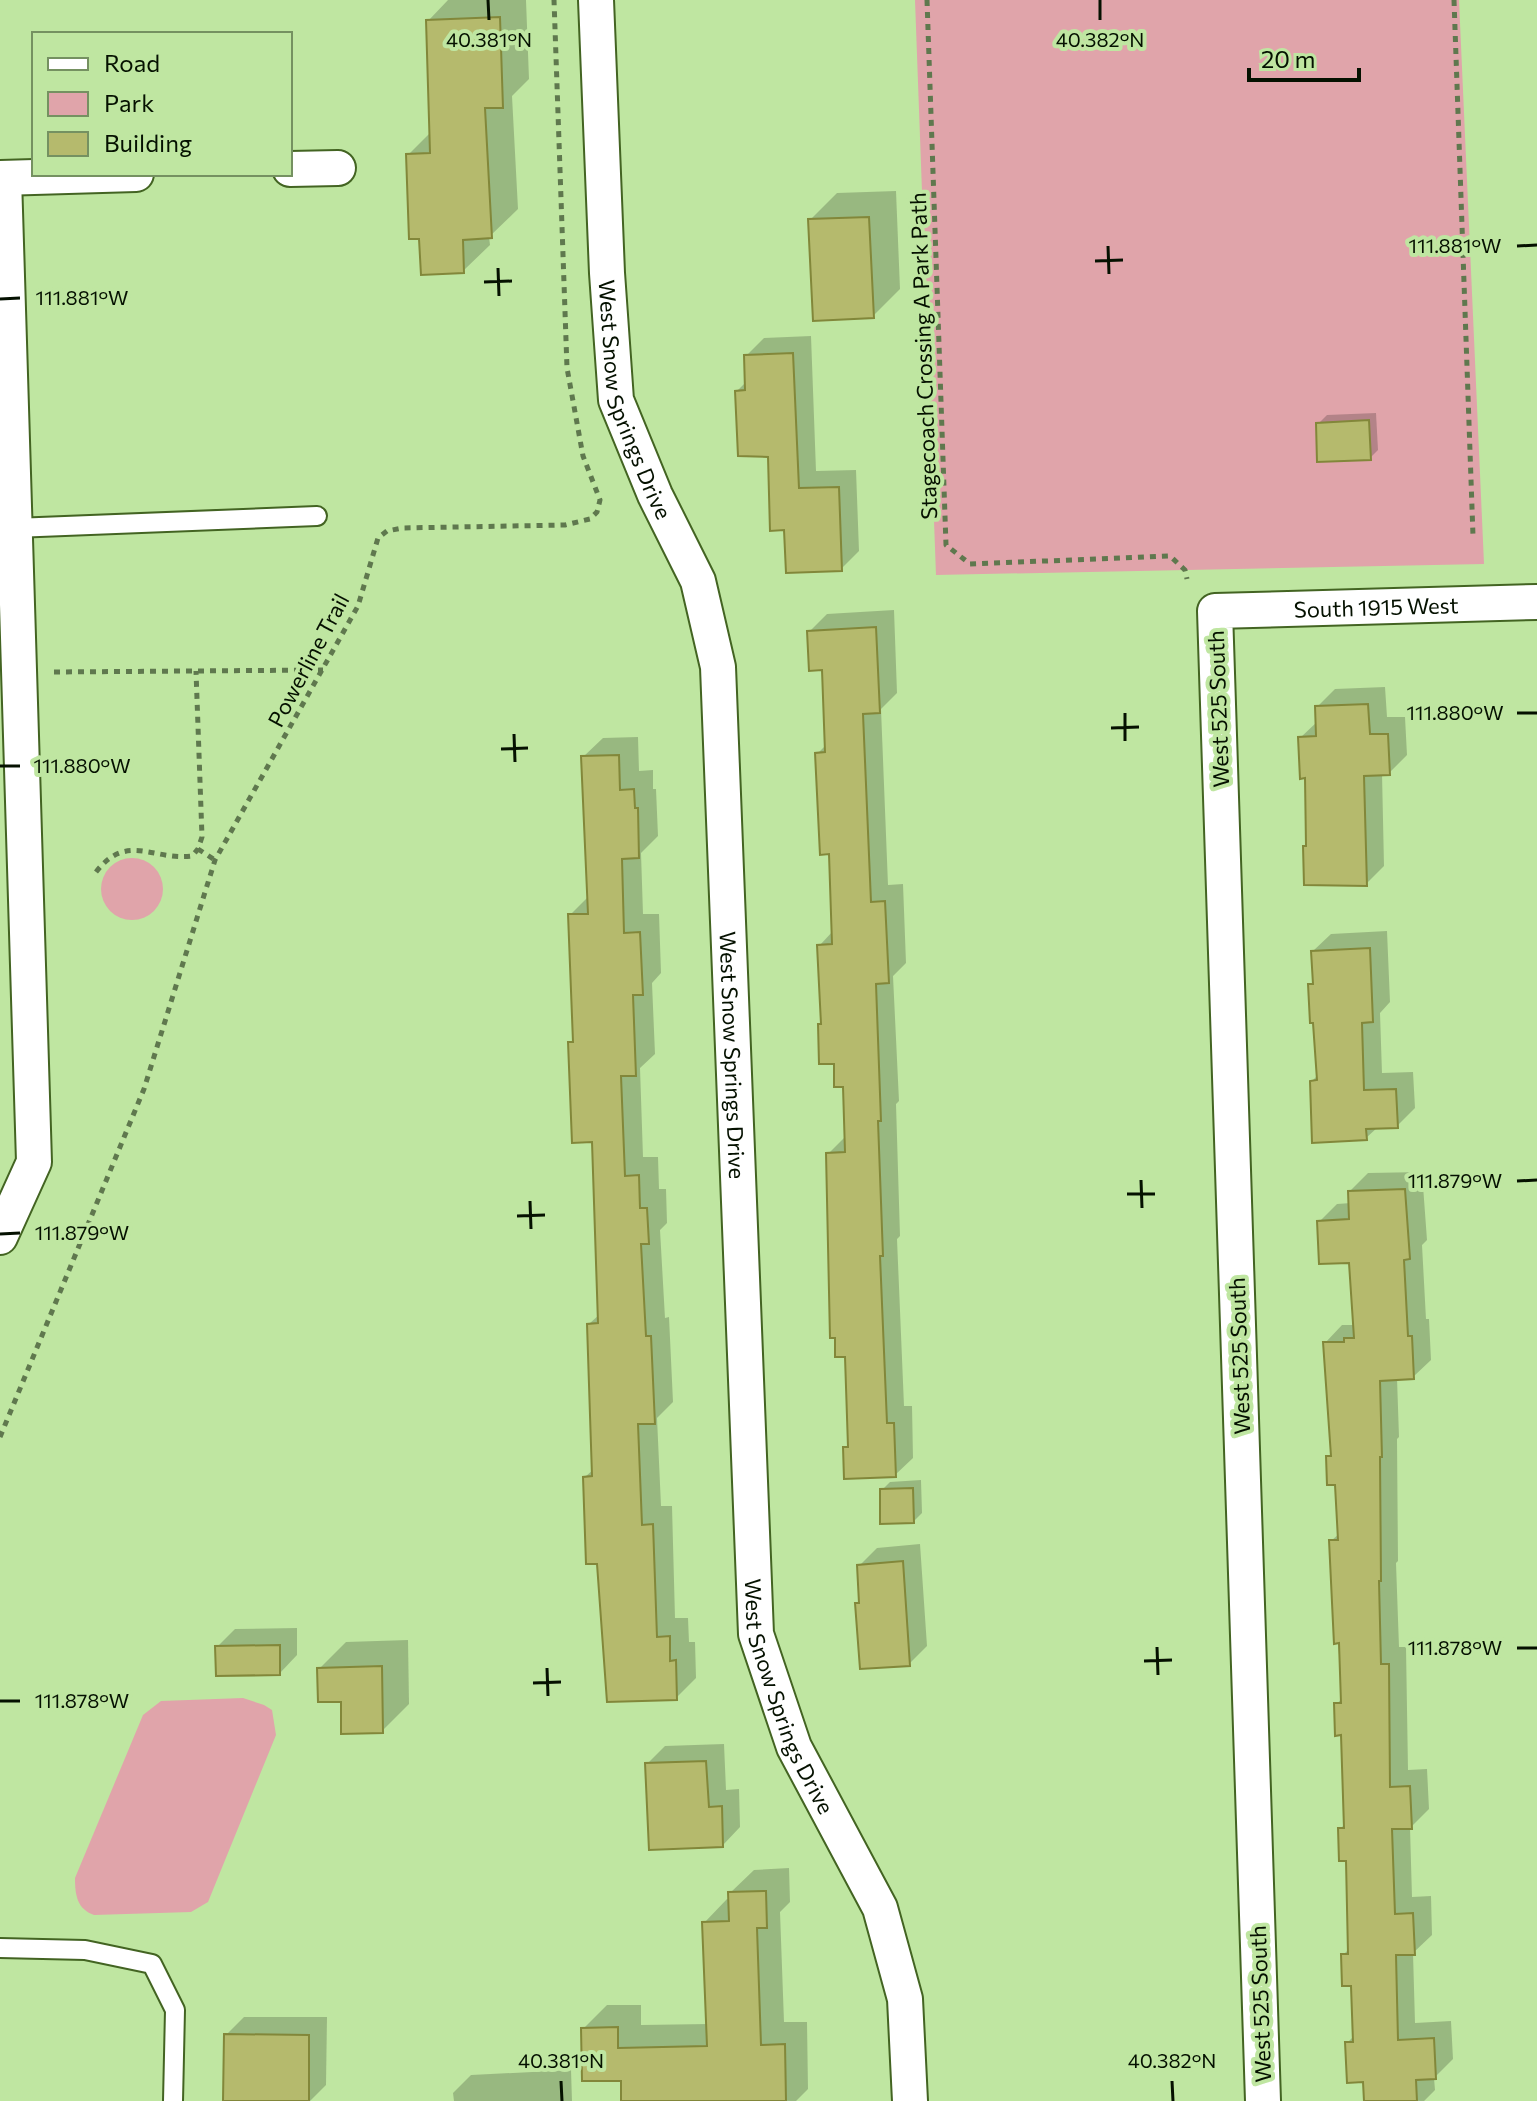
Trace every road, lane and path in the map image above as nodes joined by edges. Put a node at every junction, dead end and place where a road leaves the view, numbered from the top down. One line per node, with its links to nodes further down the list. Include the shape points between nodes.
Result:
1 (554, 0): 15 (path, Powerline Trail, via 567,368 583,456 600,500 597,512 565,525 387,531 378,538 358,606)
2 (596, 0): 25 (street, West Snow Springs Drive, via 616,400 698,581 718,667 756,1634 794,1747 880,1908 905,1999)
3 (927, 0): 12 (path, Stagecoach Crossing A Park Path, via 946,545 970,564 1170,556)
4 (1454, 0): 11 (path)
5 (338, 168): 6 (street)
6 (292, 169)
7 (69, 176): 8 (street)
8 (2, 178): 10 (street)
9 (317, 516): 10 (lane)
10 (14, 528): 21 (street, via 34,1162)
11 (1473, 536)
12 (1187, 579)
13 (1537, 602): 14 (street, South 1915 West)
14 (1215, 611): 26 (street, West 525 South)
15 (323, 670): 16 (path); 19 (path, Powerline Trail)
16 (196, 671): 17 (path); 18 (path, via 202,837)
17 (53, 672)
18 (198, 849): 19 (path); 20 (path, via 192,856 177,857 129,848 106,859)
19 (215, 860): 22 (path, Powerline Trail, via 144,1089)
20 (96, 872)
21 (0, 1237)
22 (0, 1437)
23 (0, 1948): 24 (lane, via 85,1950 152,1964 175,2010)
24 (173, 2101)
25 (910, 2101)
26 (1263, 2101)

